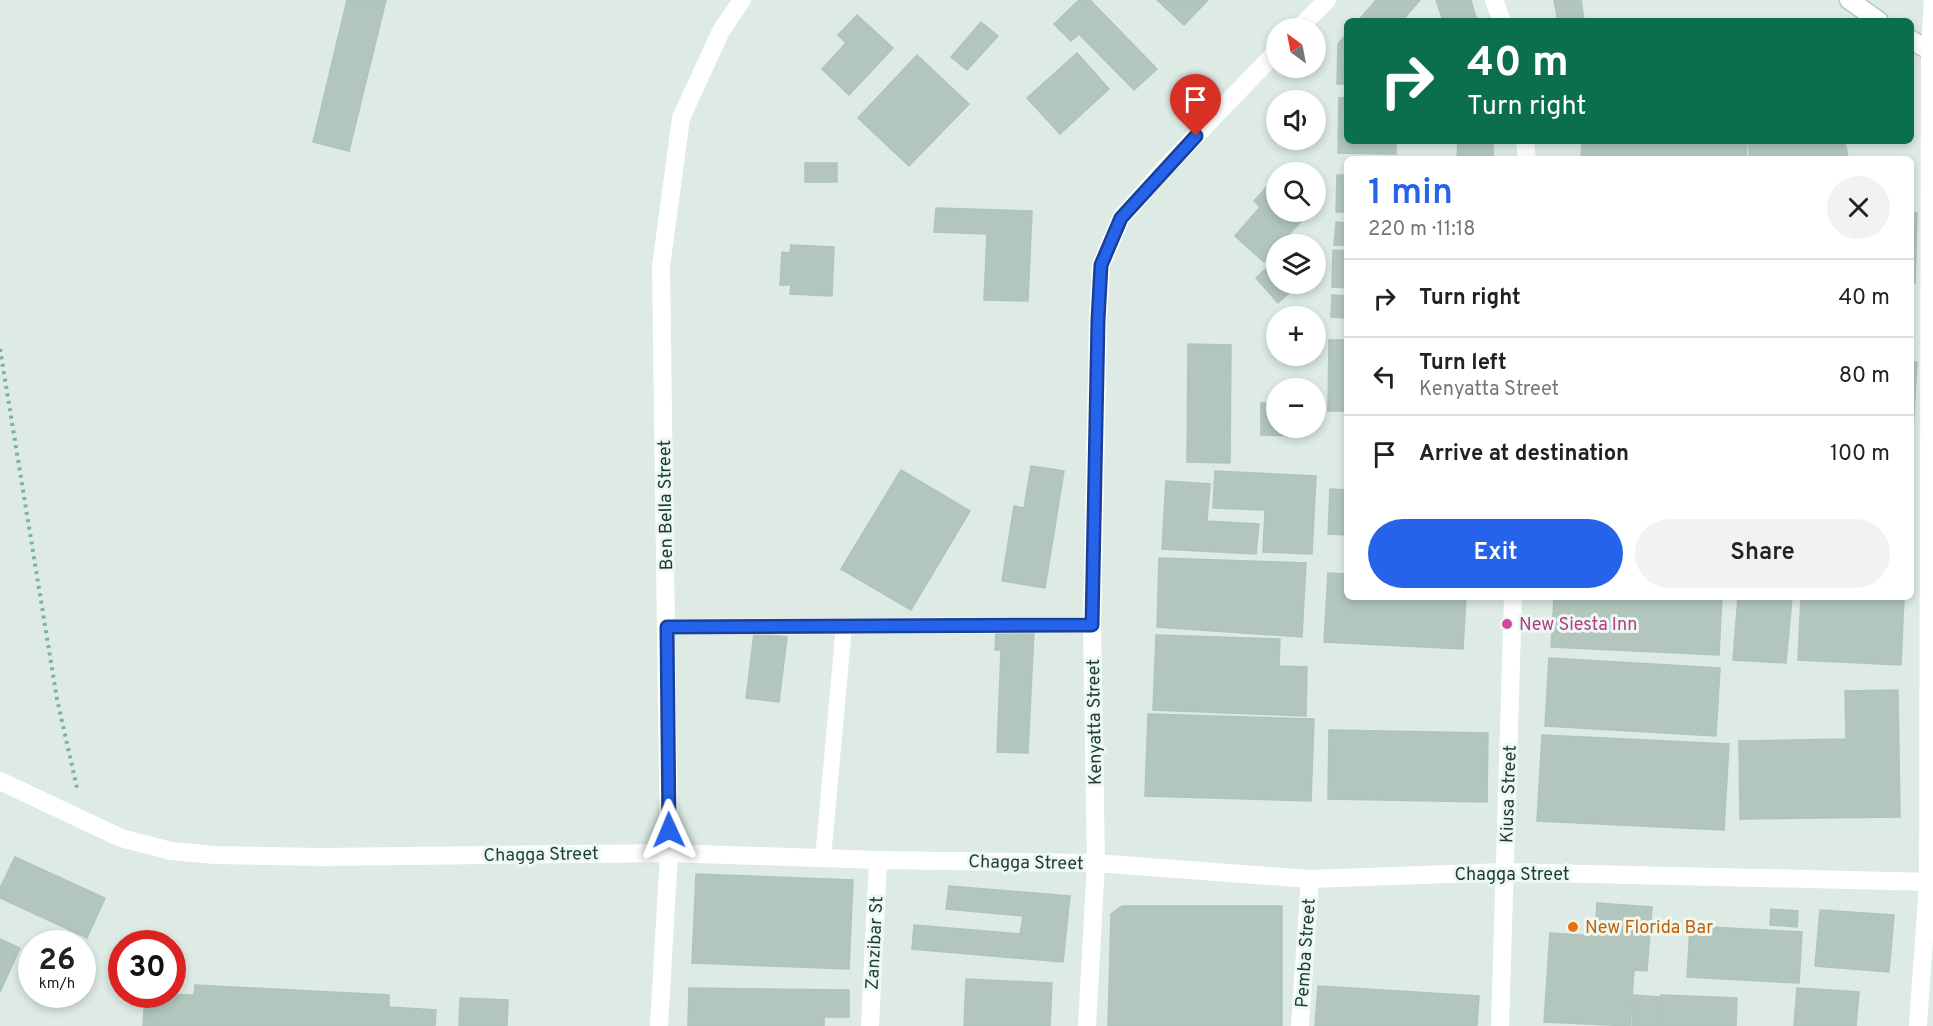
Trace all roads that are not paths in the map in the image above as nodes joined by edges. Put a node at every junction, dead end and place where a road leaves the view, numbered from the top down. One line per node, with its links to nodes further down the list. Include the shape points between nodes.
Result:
1 (742, 0): 15 (street, Ben Bella Street, via 722,31 681,118 661,267)
2 (1327, 0): 6 (street)
3 (1494, 0): 7 (street)
4 (1849, 0): 8 (street)
5 (1933, 0): 10 (street)
6 (1309, 18)
7 (1501, 18)
8 (1875, 18)
9 (1914, 42): 10 (street)
10 (1932, 51): 23 (street)
11 (1266, 62): 13 (street, Kenyatta Street, via 1121,218 1101,265)
12 (1513, 600): 21 (street, Kiusa Street)
13 (1092, 625): 14 (lane); 20 (street, Kenyatta Street)
14 (844, 626): 15 (lane); 18 (lane)
15 (667, 627): 17 (street, Ben Bella Street)
16 (0, 781): 17 (street, Chagga Street, via 121,838 171,851 321,857)
17 (669, 853): 18 (street, Chagga Street); 24 (street, Ben Bella Street)
18 (823, 858): 19 (street, Chagga Street)
19 (878, 860): 20 (street, Chagga Street); 25 (street, Zanzibar St)
20 (1096, 863): 22 (street, Chagga Street); 26 (street, Kenyatta Street)
21 (1506, 873): 22 (street, Chagga Street); 23 (street, Chagga Street); 28 (street, Kiusa Street)
22 (1310, 879): 27 (street, Pemba Street)
23 (1931, 882): 29 (street)
24 (659, 1026)
25 (870, 1026)
26 (1087, 1026)
27 (1300, 1026)
28 (1500, 1026)
29 (1918, 1026)

